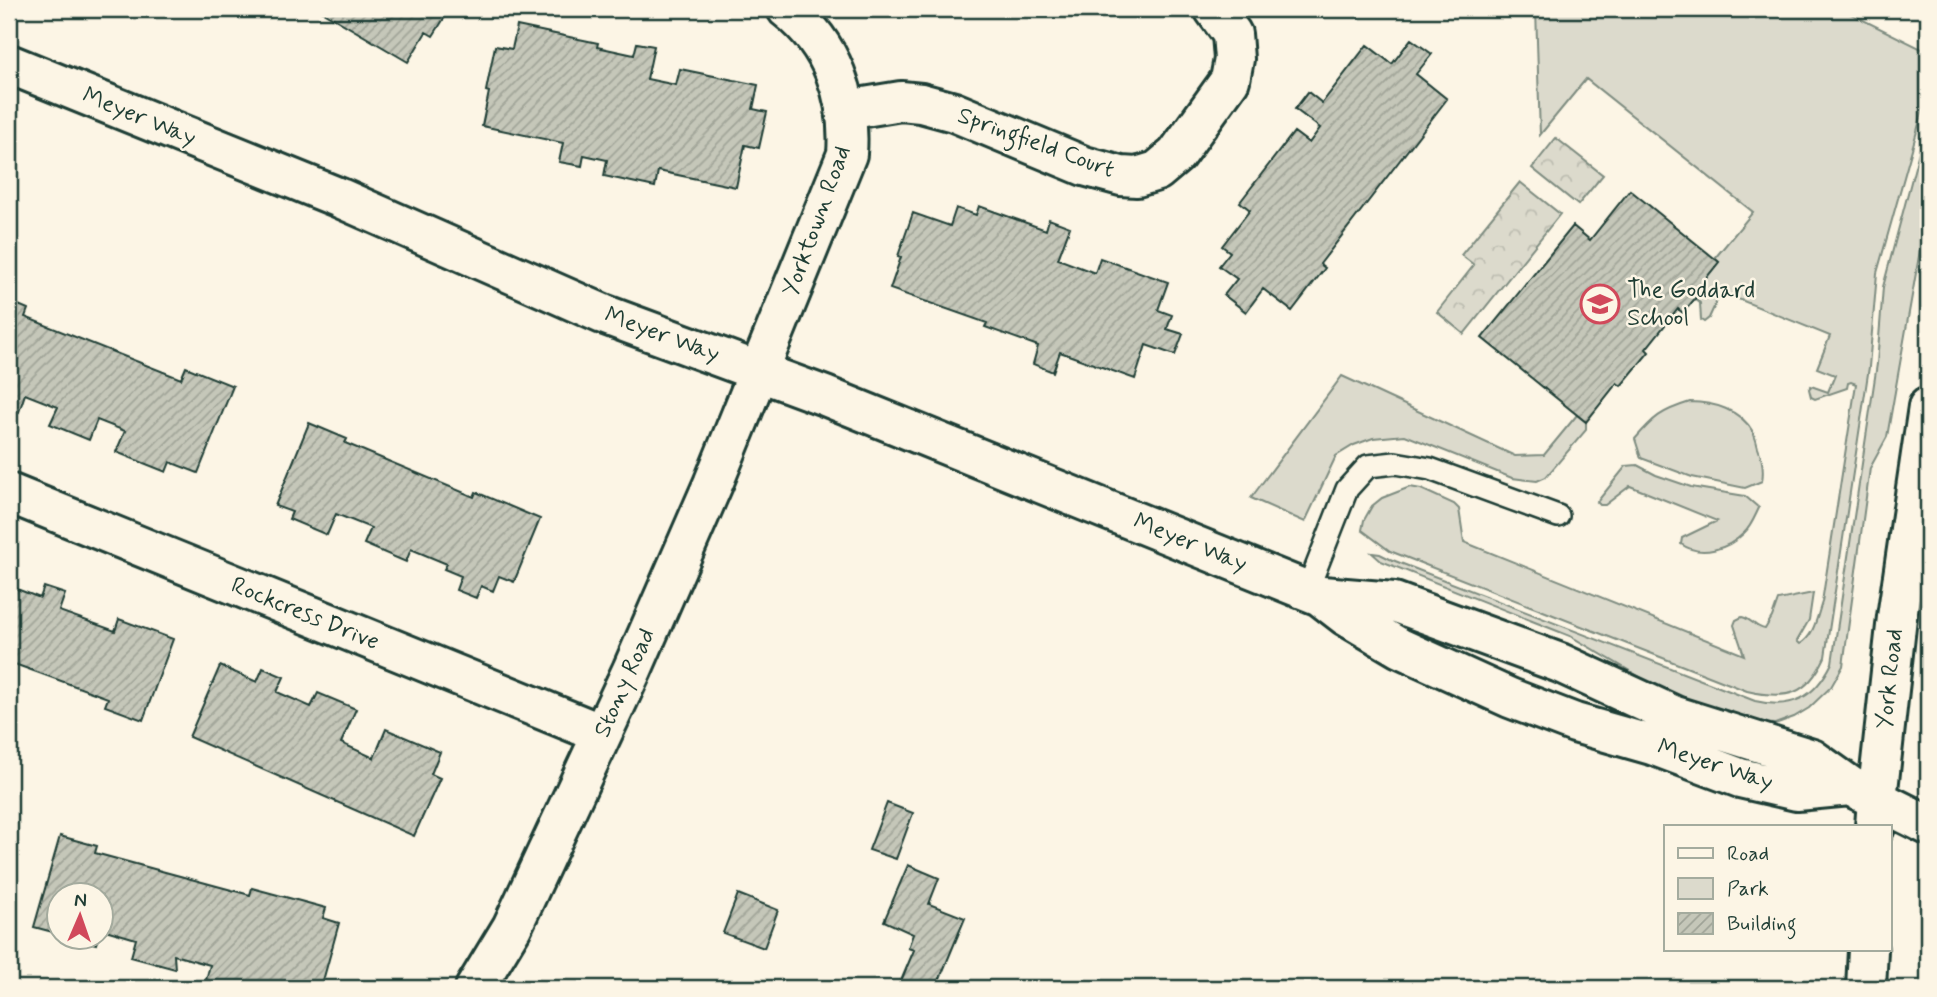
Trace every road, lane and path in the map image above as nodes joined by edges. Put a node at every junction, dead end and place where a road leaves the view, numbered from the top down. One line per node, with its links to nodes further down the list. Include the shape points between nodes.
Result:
1 (1214, 9): 4 (main road, Springfield Court, via 1232,34 1230,80 1176,155 1157,171 1137,177 1084,166 954,112 921,103 901,101)
2 (799, 20): 4 (main road, Yorktown Road, via 834,67)
3 (9, 64): 5 (main road, Meyer Way, via 340,198 603,314)
4 (846, 110): 5 (main road, Yorktown Road, via 847,154)
5 (759, 371): 9 (main road, Meyer Way); 10 (main road, Stony Road)
6 (1928, 407): 11 (main road, York Road)
7 (9, 494): 10 (main road, Rockcress Drive)
8 (1558, 516): 9 (lane, via 1430,469 1395,463 1368,466 1347,489)
9 (1313, 593): 11 (main road, Meyer Way, via 1399,648 1575,723 1740,778); 11 (main road, Meyer Way, via 1394,602 1560,663 1675,716 1812,759)
10 (602, 734): 14 (main road, Stony Road, via 512,927)
11 (1867, 804): 12 (main road)
12 (1928, 825)
13 (1868, 951): 15 (main road)
14 (475, 988)
15 (1866, 988)

